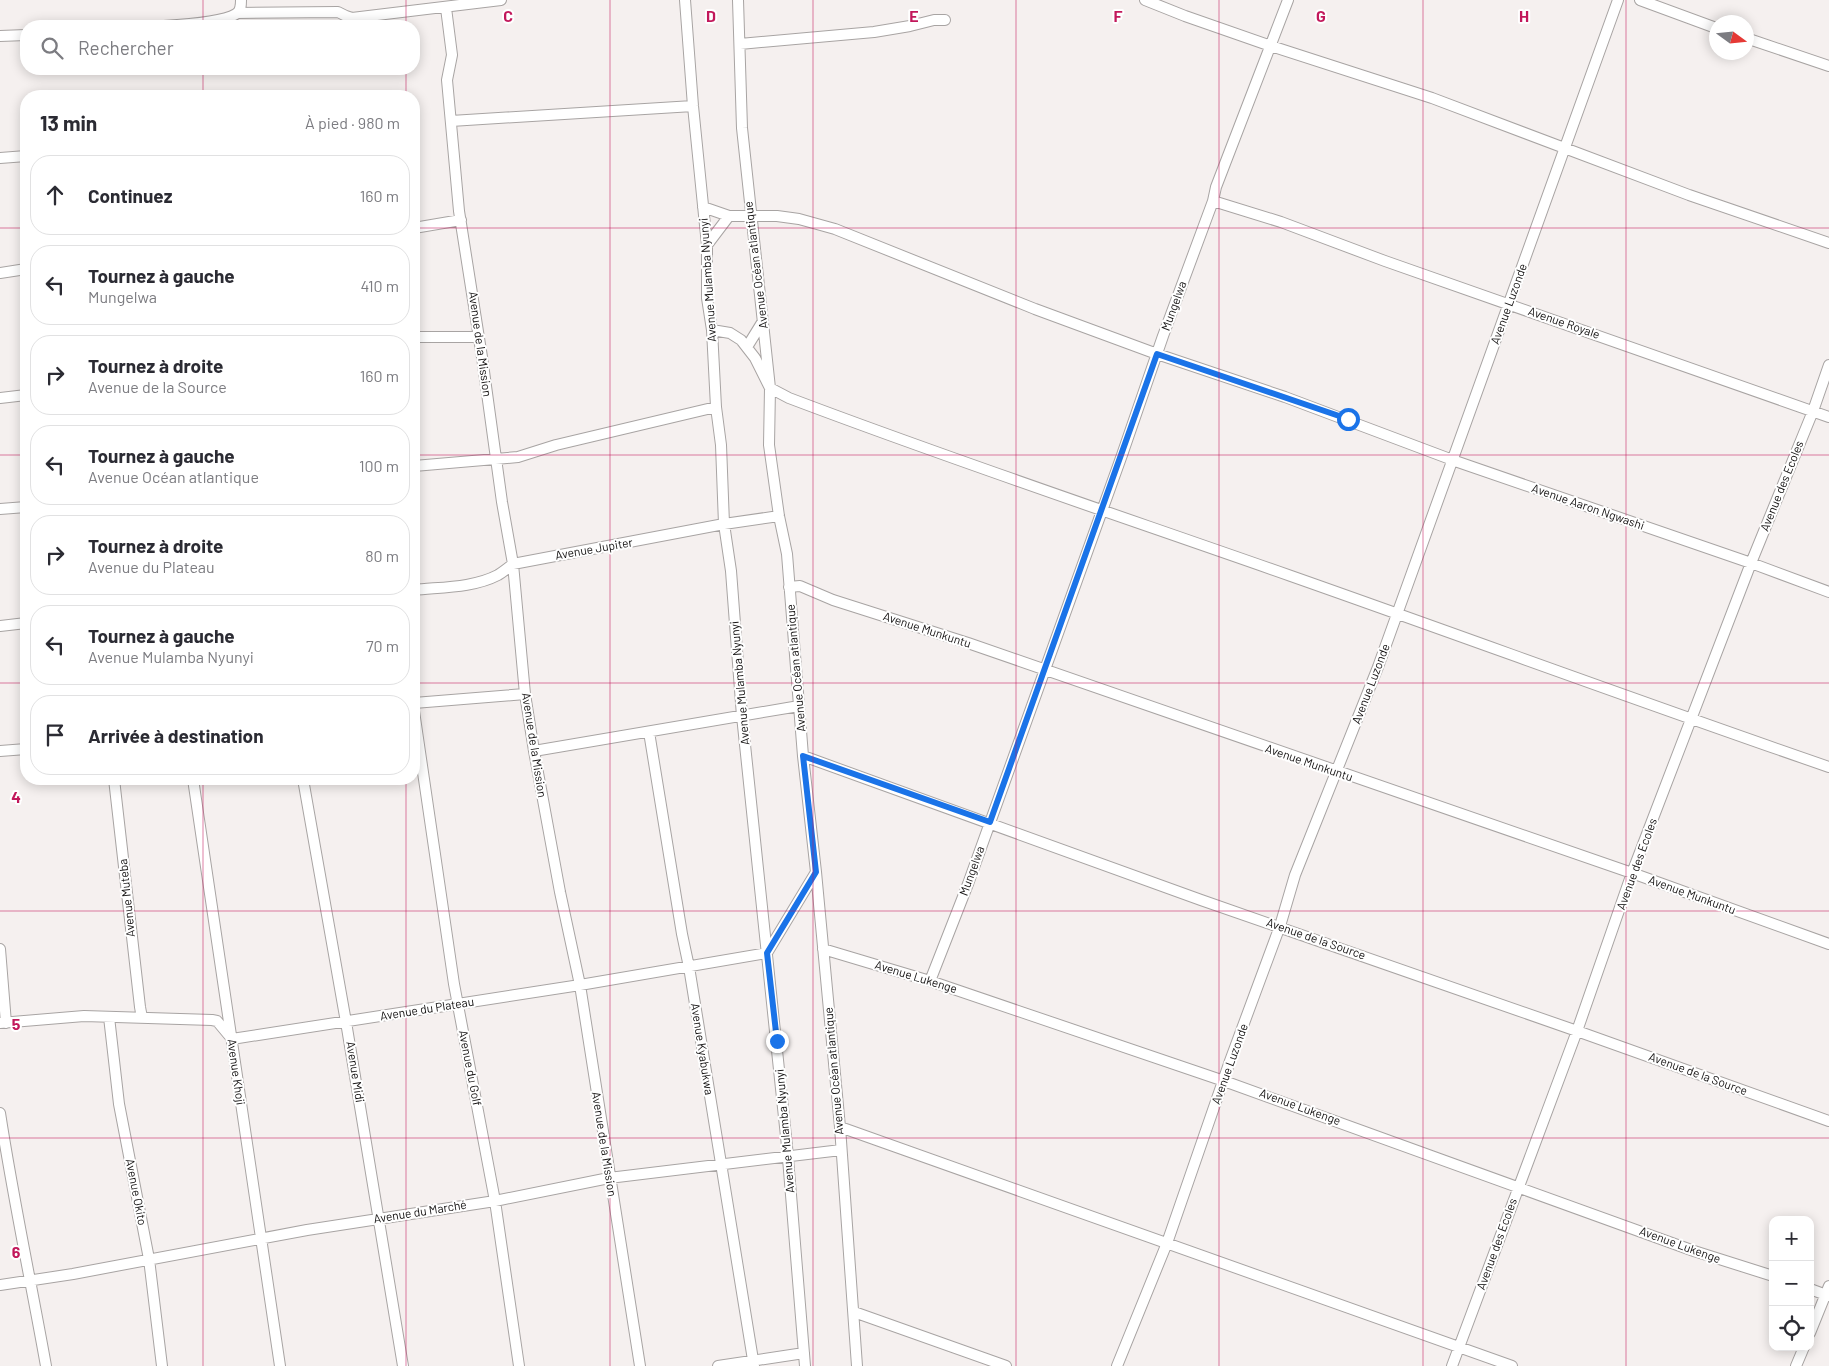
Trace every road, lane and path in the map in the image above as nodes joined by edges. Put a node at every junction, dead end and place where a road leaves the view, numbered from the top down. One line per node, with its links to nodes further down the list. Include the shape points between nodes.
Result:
1 (241, 0): 10 (street)
2 (501, 0): 9 (street)
3 (685, 0): 20 (street, Avenue Mulamba Nyunyi)
4 (738, 0): 17 (street, Avenue Océan atlantique)
5 (1145, 0): 18 (street)
6 (1288, 0): 18 (street, Mungelwa)
7 (1618, 0): 22 (street, Avenue Luzonde)
8 (1640, 0): 13 (street)
9 (446, 8): 10 (street, via 352,18 338,12); 21 (street, Avenue de la Mission, via 452,55 447,80)
10 (237, 13): 11 (street)
11 (213, 20)
12 (945, 20): 17 (street, via 874,32)
13 (1709, 25)
14 (20, 35): 15 (street)
15 (0, 36)
16 (1754, 41): 19 (street)
17 (740, 44): 27 (street, Avenue Océan atlantique, via 742,128)
18 (1271, 46): 22 (street, via 1432,98); 25 (street, Mungelwa)
19 (1829, 66)
20 (693, 106): 21 (street); 26 (street, Avenue Mulamba Nyunyi)
21 (451, 121): 29 (street, Avenue de la Mission)
22 (1565, 147): 31 (street, via 1689,195); 35 (street, Avenue Luzonde)
23 (20, 156): 24 (street)
24 (0, 158)
25 (1213, 201): 35 (street, Avenue Royale); 41 (street, Mungelwa)
26 (703, 207): 28 (street); 32 (street, Avenue Mulamba Nyunyi)
27 (750, 215): 28 (street, Avenue Aaron Ngwashi); 36 (street, Avenue Océan atlantique); 41 (street, Avenue Aaron Ngwashi, via 791,218 834,229)
28 (729, 216): 32 (street)
29 (461, 220): 30 (street); 39 (street, Avenue de la Mission)
30 (420, 227)
31 (1829, 243)
32 (707, 245): 37 (street, Avenue Mulamba Nyunyi, via 707,298)
33 (20, 270): 34 (street)
34 (0, 273)
35 (1509, 303): 47 (street, Avenue Royale); 50 (street, Avenue Luzonde)
36 (763, 321): 40 (street); 43 (street, Avenue Océan atlantique)
37 (712, 330): 40 (street, via 730,333); 46 (street, Avenue Mulamba Nyunyi)
38 (420, 337): 39 (street)
39 (479, 337): 49 (street, Avenue de la Mission)
40 (747, 347): 43 (street)
41 (1157, 354): 50 (street, Avenue Aaron Ngwashi, via 1348,419); 54 (street, Mungelwa)
42 (1829, 365): 47 (street, Avenue des Ecoles)
43 (770, 388): 54 (street, via 802,404); 55 (street, Avenue Océan atlantique, via 769,445)
44 (20, 396): 45 (street)
45 (0, 398)
46 (716, 407): 49 (street); 56 (street, Avenue Mulamba Nyunyi)
47 (1813, 411): 48 (street, Avenue Royale); 57 (street, Avenue des Ecoles)
48 (1829, 416)
49 (496, 460): 51 (street); 58 (street, Avenue de la Mission)
50 (1452, 460): 57 (street, Avenue Aaron Ngwashi); 62 (street, Avenue Luzonde)
51 (420, 466)
52 (20, 507): 53 (street)
53 (0, 509)
54 (1101, 511): 62 (street); 65 (street, Mungelwa)
55 (779, 516): 56 (street, Avenue Jupiter); 59 (street, Avenue Océan atlantique, via 787,554)
56 (724, 524): 58 (street, Avenue Jupiter); 69 (street, Avenue Mulamba Nyunyi, via 731,571)
57 (1751, 563): 61 (street, Avenue Aaron Ngwashi); 70 (street, Avenue des Ecoles)
58 (513, 564): 60 (street, Avenue Jupiter, via 482,582); 66 (street, Avenue de la Mission)
59 (789, 587): 65 (street, Avenue Munkuntu, via 800,586); 68 (street, Avenue Océan atlantique)
60 (420, 590)
61 (1829, 592)
62 (1397, 614): 70 (street); 78 (street, Avenue Luzonde)
63 (20, 624): 64 (street)
64 (0, 626)
65 (1044, 670): 78 (street, Avenue Munkuntu); 82 (street, Mungelwa)
66 (525, 694): 67 (street); 75 (street, Avenue de la Mission)
67 (420, 702)
68 (799, 706): 69 (street); 76 (street, Avenue Océan atlantique)
69 (742, 716): 71 (street); 89 (street, Avenue Mulamba Nyunyi)
70 (1692, 720): 77 (street); 84 (street, Avenue des Ecoles)
71 (649, 732): 75 (street); 90 (street, Avenue Kyabukwa)
72 (20, 749): 73 (street)
73 (0, 751)
74 (420, 751): 93 (street, Avenue du Golf)
75 (534, 751): 92 (street, Avenue de la Mission)
76 (803, 756): 82 (street, Avenue de la Source); 83 (street, Avenue Océan atlantique)
77 (1829, 766)
78 (1336, 772): 84 (street, Avenue Munkuntu); 85 (street, Avenue Luzonde)
79 (115, 785): 95 (street, Avenue Muteba)
80 (193, 785): 99 (street, Avenue Khoji)
81 (304, 785): 96 (street, Avenue Midi)
82 (990, 822): 85 (street, Avenue de la Source); 91 (street, Mungelwa)
83 (816, 872): 88 (street, Avenue Océan atlantique); 89 (street)
84 (1632, 873): 86 (street, Avenue Munkuntu); 98 (street, Avenue des Ecoles)
85 (1280, 926): 98 (street, Avenue de la Source); 100 (street, Avenue Luzonde)
86 (1829, 944)
87 (0, 949): 97 (street)
88 (823, 949): 91 (street, Avenue Lukenge); 103 (street, Avenue Océan atlantique)
89 (767, 953): 90 (street, Avenue du Plateau); 105 (street, Avenue Mulamba Nyunyi)
90 (689, 967): 92 (street, Avenue du Plateau); 106 (street, Avenue Kyabukwa)
91 (930, 981): 100 (street, Avenue Lukenge)
92 (580, 985): 93 (street, Avenue du Plateau); 107 (street, Avenue de la Mission)
93 (458, 1004): 96 (street, Avenue du Plateau); 109 (street, Avenue du Golf)
94 (109, 1017): 95 (street); 97 (street); 113 (street, Avenue Okito, via 119,1104)
95 (142, 1018): 99 (street, via 215,1020)
96 (346, 1022): 99 (street, Avenue du Plateau); 110 (street, Avenue Midi)
97 (3, 1023)
98 (1577, 1031): 102 (street, Avenue de la Source); 108 (street, Avenue des Ecoles)
99 (232, 1040): 111 (street, Avenue Khoji)
100 (1224, 1081): 108 (street, Avenue Lukenge); 112 (street, Avenue Luzonde)
101 (0, 1113): 115 (street)
102 (1829, 1121)
103 (840, 1127): 104 (street, Avenue Océan atlantique); 112 (street)
104 (841, 1150): 105 (street, Avenue du Marché); 119 (street, Avenue Océan atlantique)
105 (788, 1156): 106 (street, Avenue du Marché); 123 (street, Avenue Mulamba Nyunyi)
106 (720, 1164): 107 (street, Avenue du Marché); 124 (street, Avenue Kyabukwa)
107 (610, 1178): 109 (street, Avenue du Marché); 130 (street, Avenue de la Mission)
108 (1518, 1188): 114 (street, Avenue Lukenge); 121 (street, Avenue des Ecoles)
109 (495, 1201): 110 (street, Avenue du Marché); 129 (street, Avenue du Golf)
110 (379, 1219): 111 (street, Avenue du Marché); 128 (street, Avenue Midi)
111 (261, 1238): 113 (street, Avenue du Marché); 127 (street, Avenue Khoji)
112 (1167, 1243): 121 (street); 135 (street, Avenue Luzonde)
113 (149, 1259): 115 (street, Avenue du Marché); 126 (street, Avenue Okito)
114 (1769, 1275)
115 (31, 1280): 116 (street, Avenue du Marché); 125 (street)
116 (0, 1285)
117 (1814, 1290): 118 (street)
118 (1828, 1293): 120 (street)
119 (854, 1312): 133 (street, Avenue Océan atlantique); 134 (street)
120 (1814, 1324)
121 (1458, 1348): 136 (street, Avenue des Ecoles); 137 (street)
122 (1802, 1351): 138 (street)
123 (804, 1353): 124 (street); 132 (street, Avenue Mulamba Nyunyi)
124 (753, 1363): 131 (street)
125 (46, 1366)
126 (162, 1366)
127 (280, 1366)
128 (403, 1366)
129 (519, 1366)
130 (640, 1366)
131 (718, 1366)
132 (805, 1366)
133 (857, 1366)
134 (1006, 1366)
135 (1117, 1366)
136 (1452, 1366)
137 (1512, 1366)
138 (1796, 1366)

